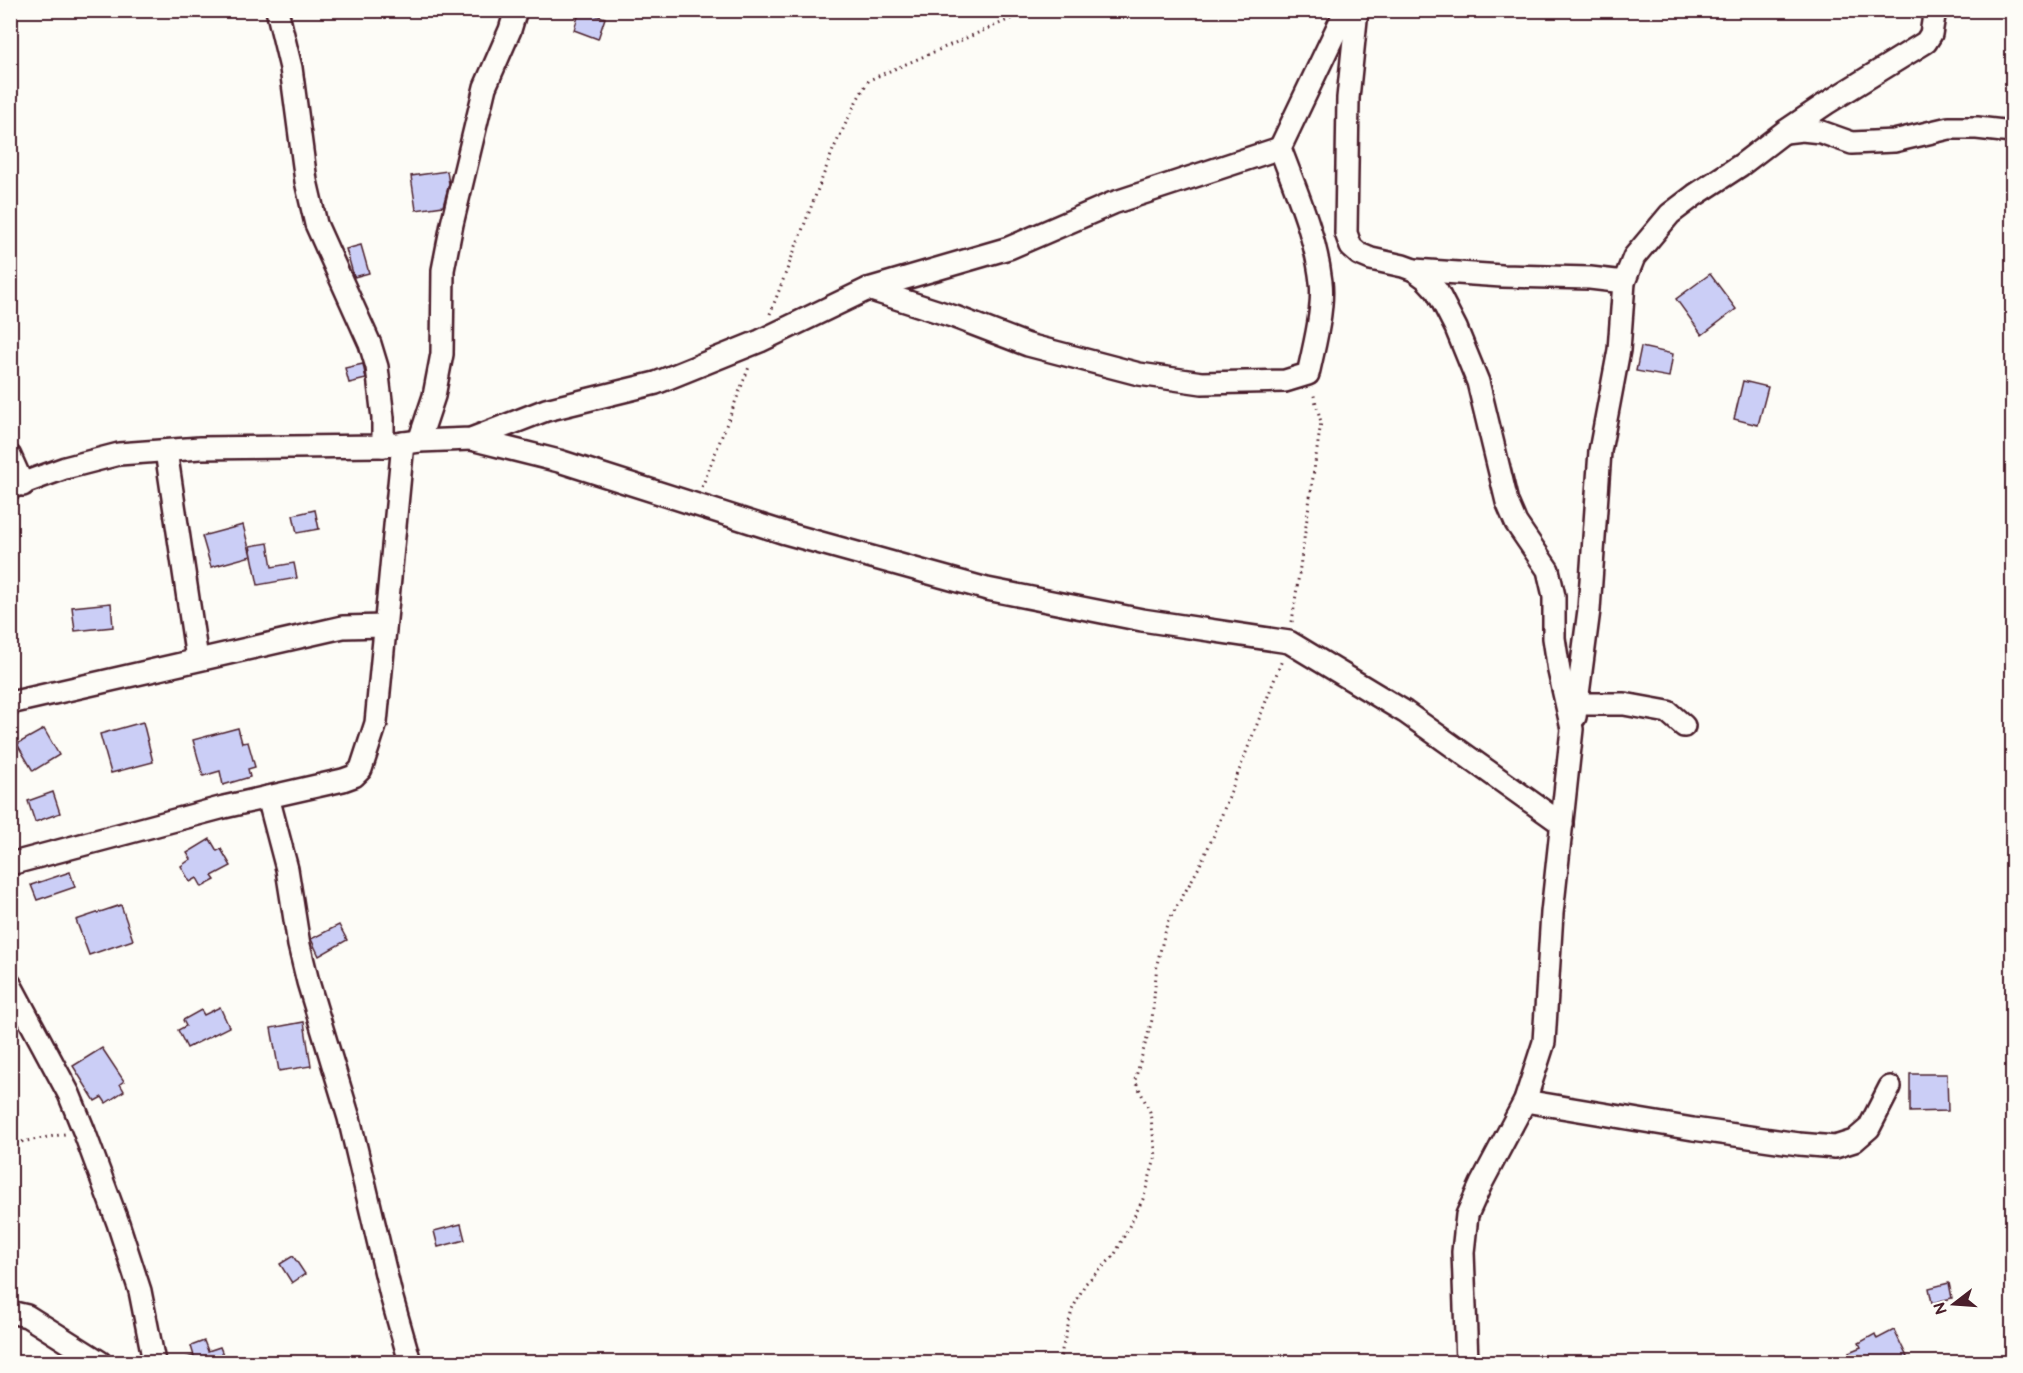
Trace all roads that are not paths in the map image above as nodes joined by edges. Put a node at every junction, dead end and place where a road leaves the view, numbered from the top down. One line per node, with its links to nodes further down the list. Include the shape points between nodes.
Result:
1 (277, 10): 13 (street, via 291,68 306,181 316,224 370,344 383,418)
2 (516, 10): 13 (street, via 485,87 452,224 444,270 442,354 434,396)
3 (1351, 10): 8 (street, via 1342,18)
4 (1357, 10): 9 (street, via 1348,98 1346,233 1351,247 1359,254)
5 (1935, 10): 6 (street, via 1926,42)
6 (1784, 132): 7 (street, via 1821,132 1852,143 1894,141 1949,128); 10 (street, via 1670,214 1634,257)
7 (2013, 132)
8 (1281, 148): 11 (street, via 1113,203 1009,248); 11 (street, via 1312,239 1321,284 1317,336 1308,374 1285,381 1202,383 1139,374 1028,345)
9 (1414, 270): 10 (street); 22 (street, via 1437,291 1456,328 1478,382 1507,502 1516,523 1548,570 1554,596 1558,670)
10 (1624, 282): 20 (street, via 1619,350 1600,451 1589,610)
11 (868, 289): 12 (street, via 760,341 656,383 546,410)
12 (471, 439): 13 (street); 24 (street, via 559,460 785,533 987,589 1142,620 1290,642 1405,712)
13 (402, 443): 14 (street); 17 (street)
14 (166, 451): 16 (street, via 119,454); 18 (street)
15 (10, 456): 16 (street)
16 (17, 486)
17 (385, 626): 18 (street, via 343,627); 23 (street, via 376,723 362,769 343,780)
18 (197, 659): 19 (street)
19 (10, 703)
20 (1577, 704): 21 (street, via 1624,704 1668,712); 22 (street)
21 (1684, 726)
22 (1572, 729): 24 (street)
23 (268, 797): 25 (street); 32 (street, via 308,982 350,1118)
24 (1562, 824): 28 (street, via 1544,1042)
25 (10, 864)
26 (10, 984): 31 (street, via 69,1094 84,1131 140,1291)
27 (1890, 1087): 28 (street, via 1869,1128 1854,1141 1835,1147 1693,1129)
28 (1526, 1101): 33 (street, via 1467,1215 1463,1252)
29 (10, 1312): 30 (street, via 27,1316)
30 (100, 1362)
31 (154, 1362)
32 (410, 1362)
33 (1467, 1362)

